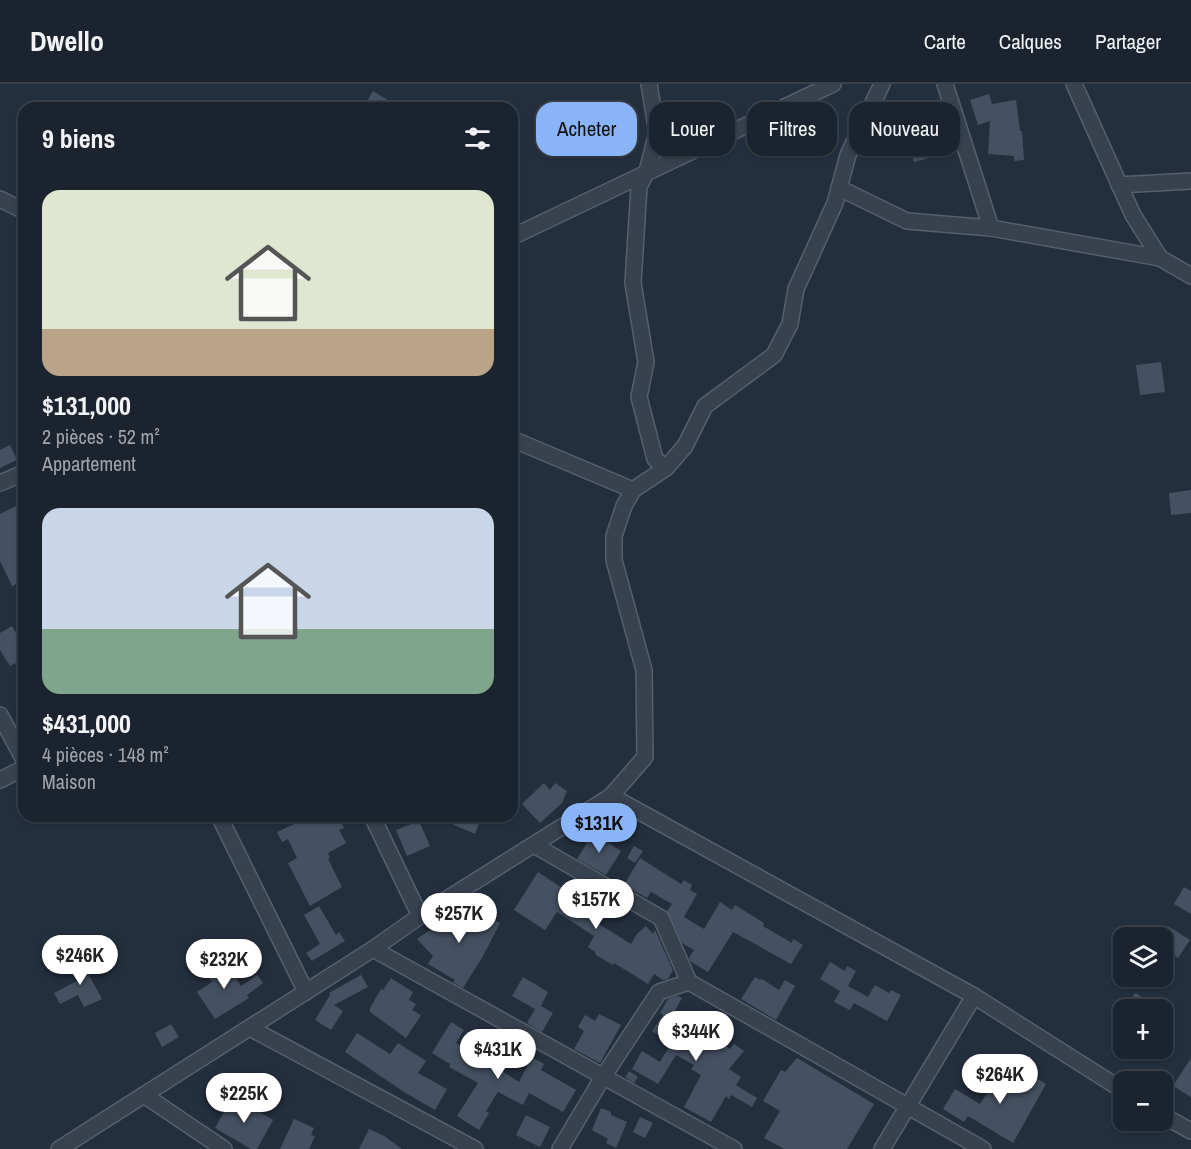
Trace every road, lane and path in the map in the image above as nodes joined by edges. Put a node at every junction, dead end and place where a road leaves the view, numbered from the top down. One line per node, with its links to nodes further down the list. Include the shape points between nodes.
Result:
1 (649, 84): 6 (street, via 657,133)
2 (833, 84): 6 (street)
3 (882, 84): 9 (street, via 848,155)
4 (945, 84): 12 (street)
5 (1074, 84): 8 (street)
6 (647, 171): 13 (street); 17 (street, via 639,187 633,283 646,362 639,397 655,459)
7 (1191, 181): 8 (street)
8 (1119, 185): 14 (street)
9 (839, 188): 12 (street, via 907,221); 17 (street, via 796,289 790,324 774,355 705,406 685,446)
10 (0, 199): 11 (street)
11 (18, 208)
12 (991, 228): 14 (street)
13 (518, 234)
14 (1160, 258): 15 (street)
15 (1191, 276)
16 (518, 442): 20 (street)
17 (666, 468): 20 (street)
18 (18, 476): 19 (street)
19 (0, 483)
20 (633, 490): 25 (street, via 614,536 614,560 644,669 645,757)
21 (0, 715): 22 (street)
22 (18, 749)
23 (18, 771): 24 (street)
24 (0, 780)
25 (611, 796): 28 (street); 33 (street)
26 (222, 822): 32 (street)
27 (375, 822): 29 (street)
28 (534, 845): 29 (street); 31 (street, via 662,918)
29 (420, 916): 30 (street)
30 (373, 949): 32 (street); 35 (street)
31 (689, 982): 35 (street, via 659,992); 38 (street)
32 (306, 992): 34 (street)
33 (974, 996): 36 (street); 38 (street)
34 (250, 1028): 37 (street); 43 (street)
35 (603, 1077): 44 (street); 45 (street)
36 (1113, 1084)
37 (144, 1095): 41 (street); 42 (street)
38 (907, 1106): 46 (street); 47 (street)
39 (1173, 1121): 40 (street)
40 (1191, 1131)
41 (59, 1149)
42 (224, 1149)
43 (475, 1149)
44 (560, 1149)
45 (734, 1149)
46 (882, 1149)
47 (983, 1149)

